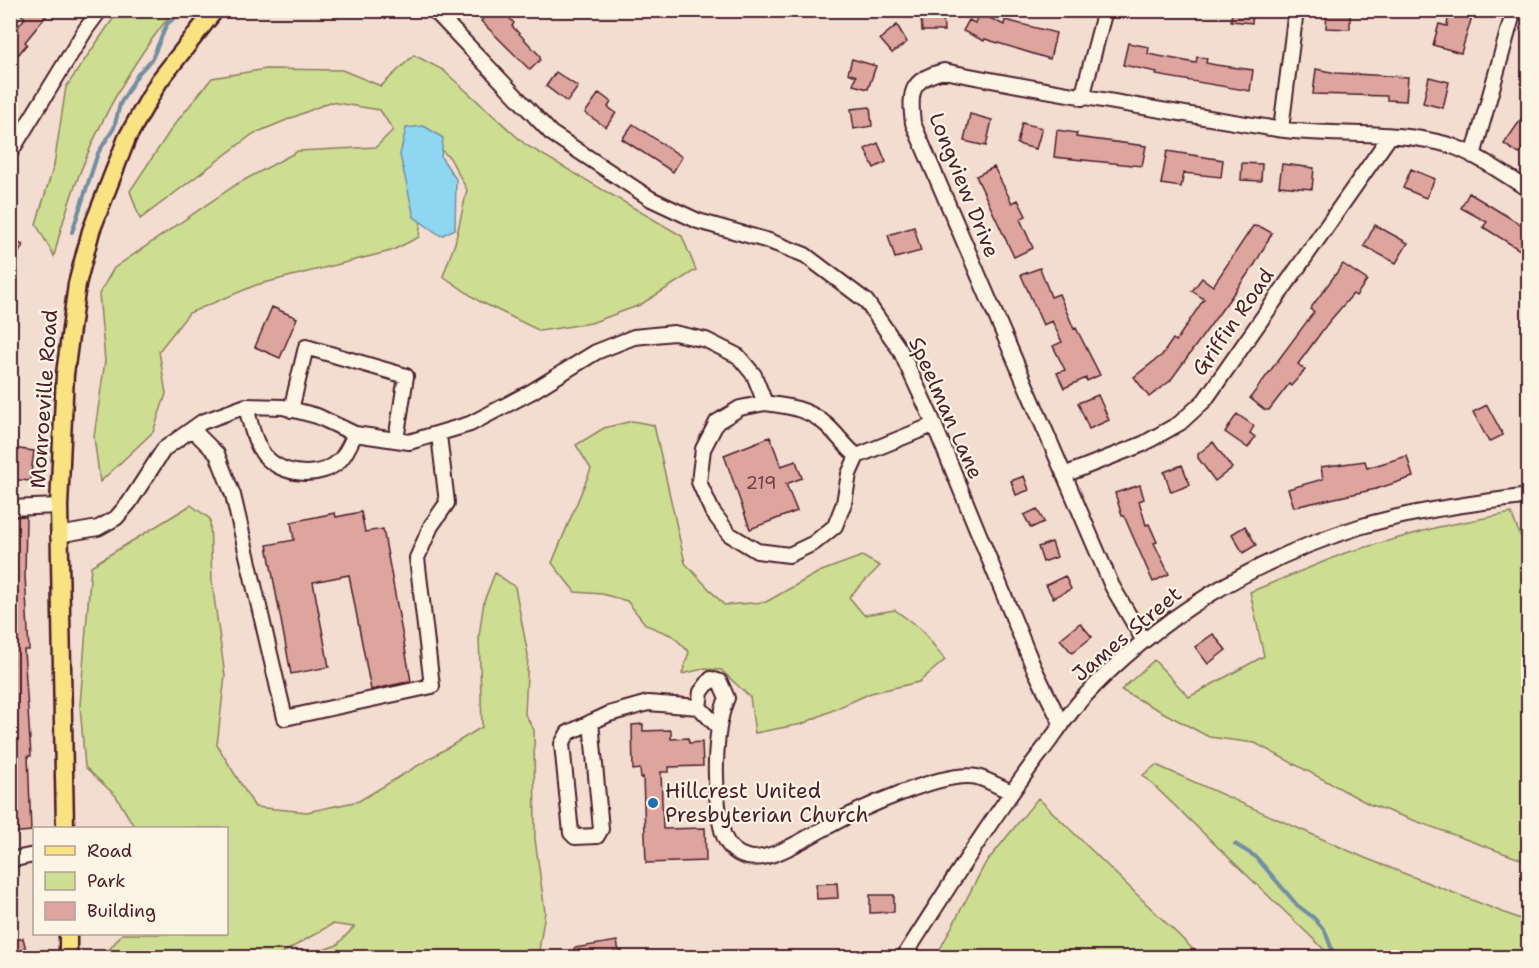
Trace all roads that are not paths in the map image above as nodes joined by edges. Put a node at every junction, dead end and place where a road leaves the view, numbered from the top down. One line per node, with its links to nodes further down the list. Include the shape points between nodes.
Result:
1 (100, 10): 10 (street)
2 (215, 10): 24 (main road, Monroeville Road, via 177,56 143,107 91,231 65,374)
3 (434, 10): 16 (street, Speelman Lane, via 551,133 651,199 698,221 805,255 849,286 866,301 900,351)
4 (1104, 10): 7 (street)
5 (1296, 10): 8 (street)
6 (1514, 10): 11 (street)
7 (1082, 98): 8 (street, Longview Drive); 22 (street, Longview Drive, via 944,71 927,75 910,97 913,123)
8 (1281, 129): 9 (street, Longview Drive)
9 (1390, 136): 11 (street, Longview Drive, via 1449,145); 22 (street, Griffin Road, via 1205,400 1180,423 1143,444)
10 (10, 153)
11 (1473, 156): 12 (street, Longview Drive)
12 (1528, 189)
13 (765, 403): 19 (street, via 754,375 738,356 706,340 674,333 634,337 596,352 471,424); 21 (street, via 800,408 824,423); 21 (street, via 741,408 717,422 703,449 699,482 729,534 757,550 789,555 814,543 835,526)
14 (246, 406): 15 (street); 17 (street); 18 (street, via 264,455 291,472 326,469 340,459)
15 (291, 410): 18 (street, via 317,416); 20 (street, via 306,347 406,376)
16 (933, 425): 21 (street); 30 (street, Speelman Lane, via 1033,666)
17 (192, 429): 19 (street, via 217,454 233,495 285,718 432,686 417,558 431,526 447,503); 26 (street, via 164,449 116,518 98,528)
18 (355, 434): 20 (street)
19 (439, 435): 20 (street, via 409,442)
20 (396, 440)
21 (857, 456)
22 (1064, 475): 27 (street, Longview Drive, via 1112,586)
23 (1528, 496): 27 (street, James Street, via 1440,508 1360,526 1303,547 1256,567 1196,602)
24 (58, 506): 25 (street); 26 (main road, Monroeville Road)
25 (10, 508)
26 (58, 534): 33 (main road, Monroeville Road)
27 (1144, 641): 30 (street, James Street, via 1081,700)
28 (699, 707): 29 (street, via 648,703); 31 (street); 31 (street, via 706,684 711,680 720,682 727,698 719,716)
29 (591, 722): 29 (street, via 568,733 562,744 571,832 575,837 597,836 601,829)
30 (1062, 725): 32 (street, James Street)
31 (719, 728): 32 (street, via 717,799 721,830 732,850 748,858 771,855 851,814 933,783 977,777)
32 (1011, 792): 38 (street, James Street)
33 (65, 827)
34 (33, 855): 35 (street)
35 (10, 860)
36 (68, 935): 37 (main road)
37 (68, 957)
38 (903, 957)

